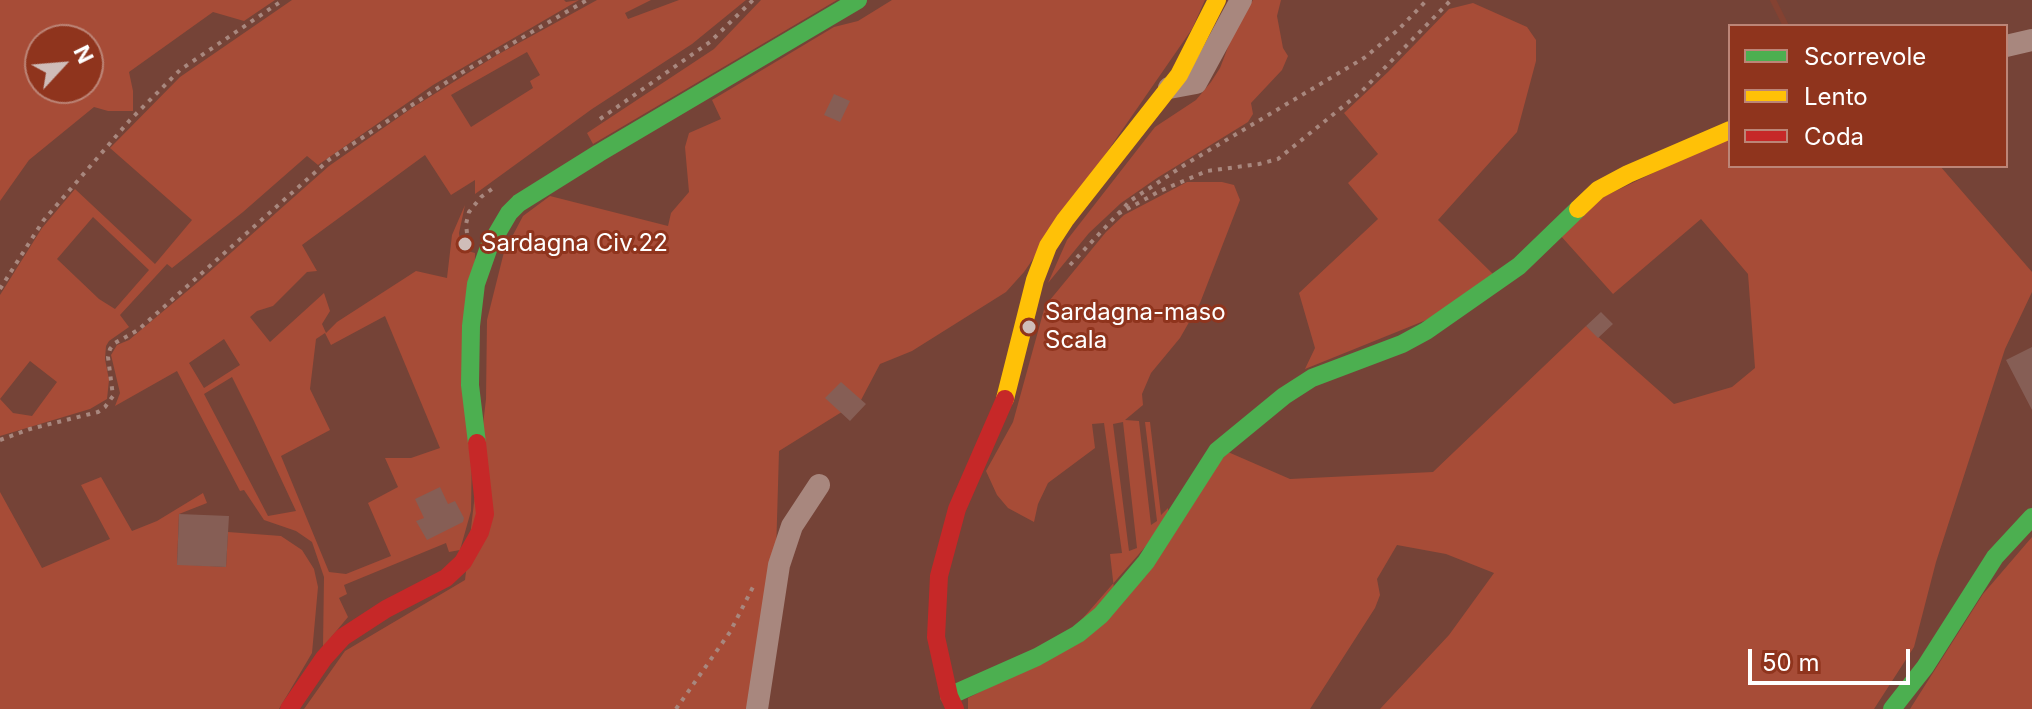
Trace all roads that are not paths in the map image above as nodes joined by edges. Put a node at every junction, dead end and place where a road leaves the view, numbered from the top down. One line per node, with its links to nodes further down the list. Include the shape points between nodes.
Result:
1 (858, 0): 11 (street, via 599,153 509,213 476,284 471,326 470,385 485,514 480,532 463,562 446,578 343,637)
2 (1217, 0): 6 (street, via 1190,58)
3 (1241, 0): 6 (street, via 1196,83)
4 (2032, 40): 5 (street)
5 (2008, 46)
6 (1169, 88): 10 (street, via 1065,220 1035,280 1005,401 957,509 939,576 936,637)
7 (1728, 131): 10 (street, via 1598,190 1519,266 1436,325 1402,344 1312,378 1284,396 1217,451 1146,562 1101,615 1078,634)
8 (819, 485): 12 (street, via 792,526 779,565)
9 (2032, 517): 13 (street, via 1995,557)
10 (952, 702)
11 (289, 709)
12 (757, 709)
13 (1892, 709)

